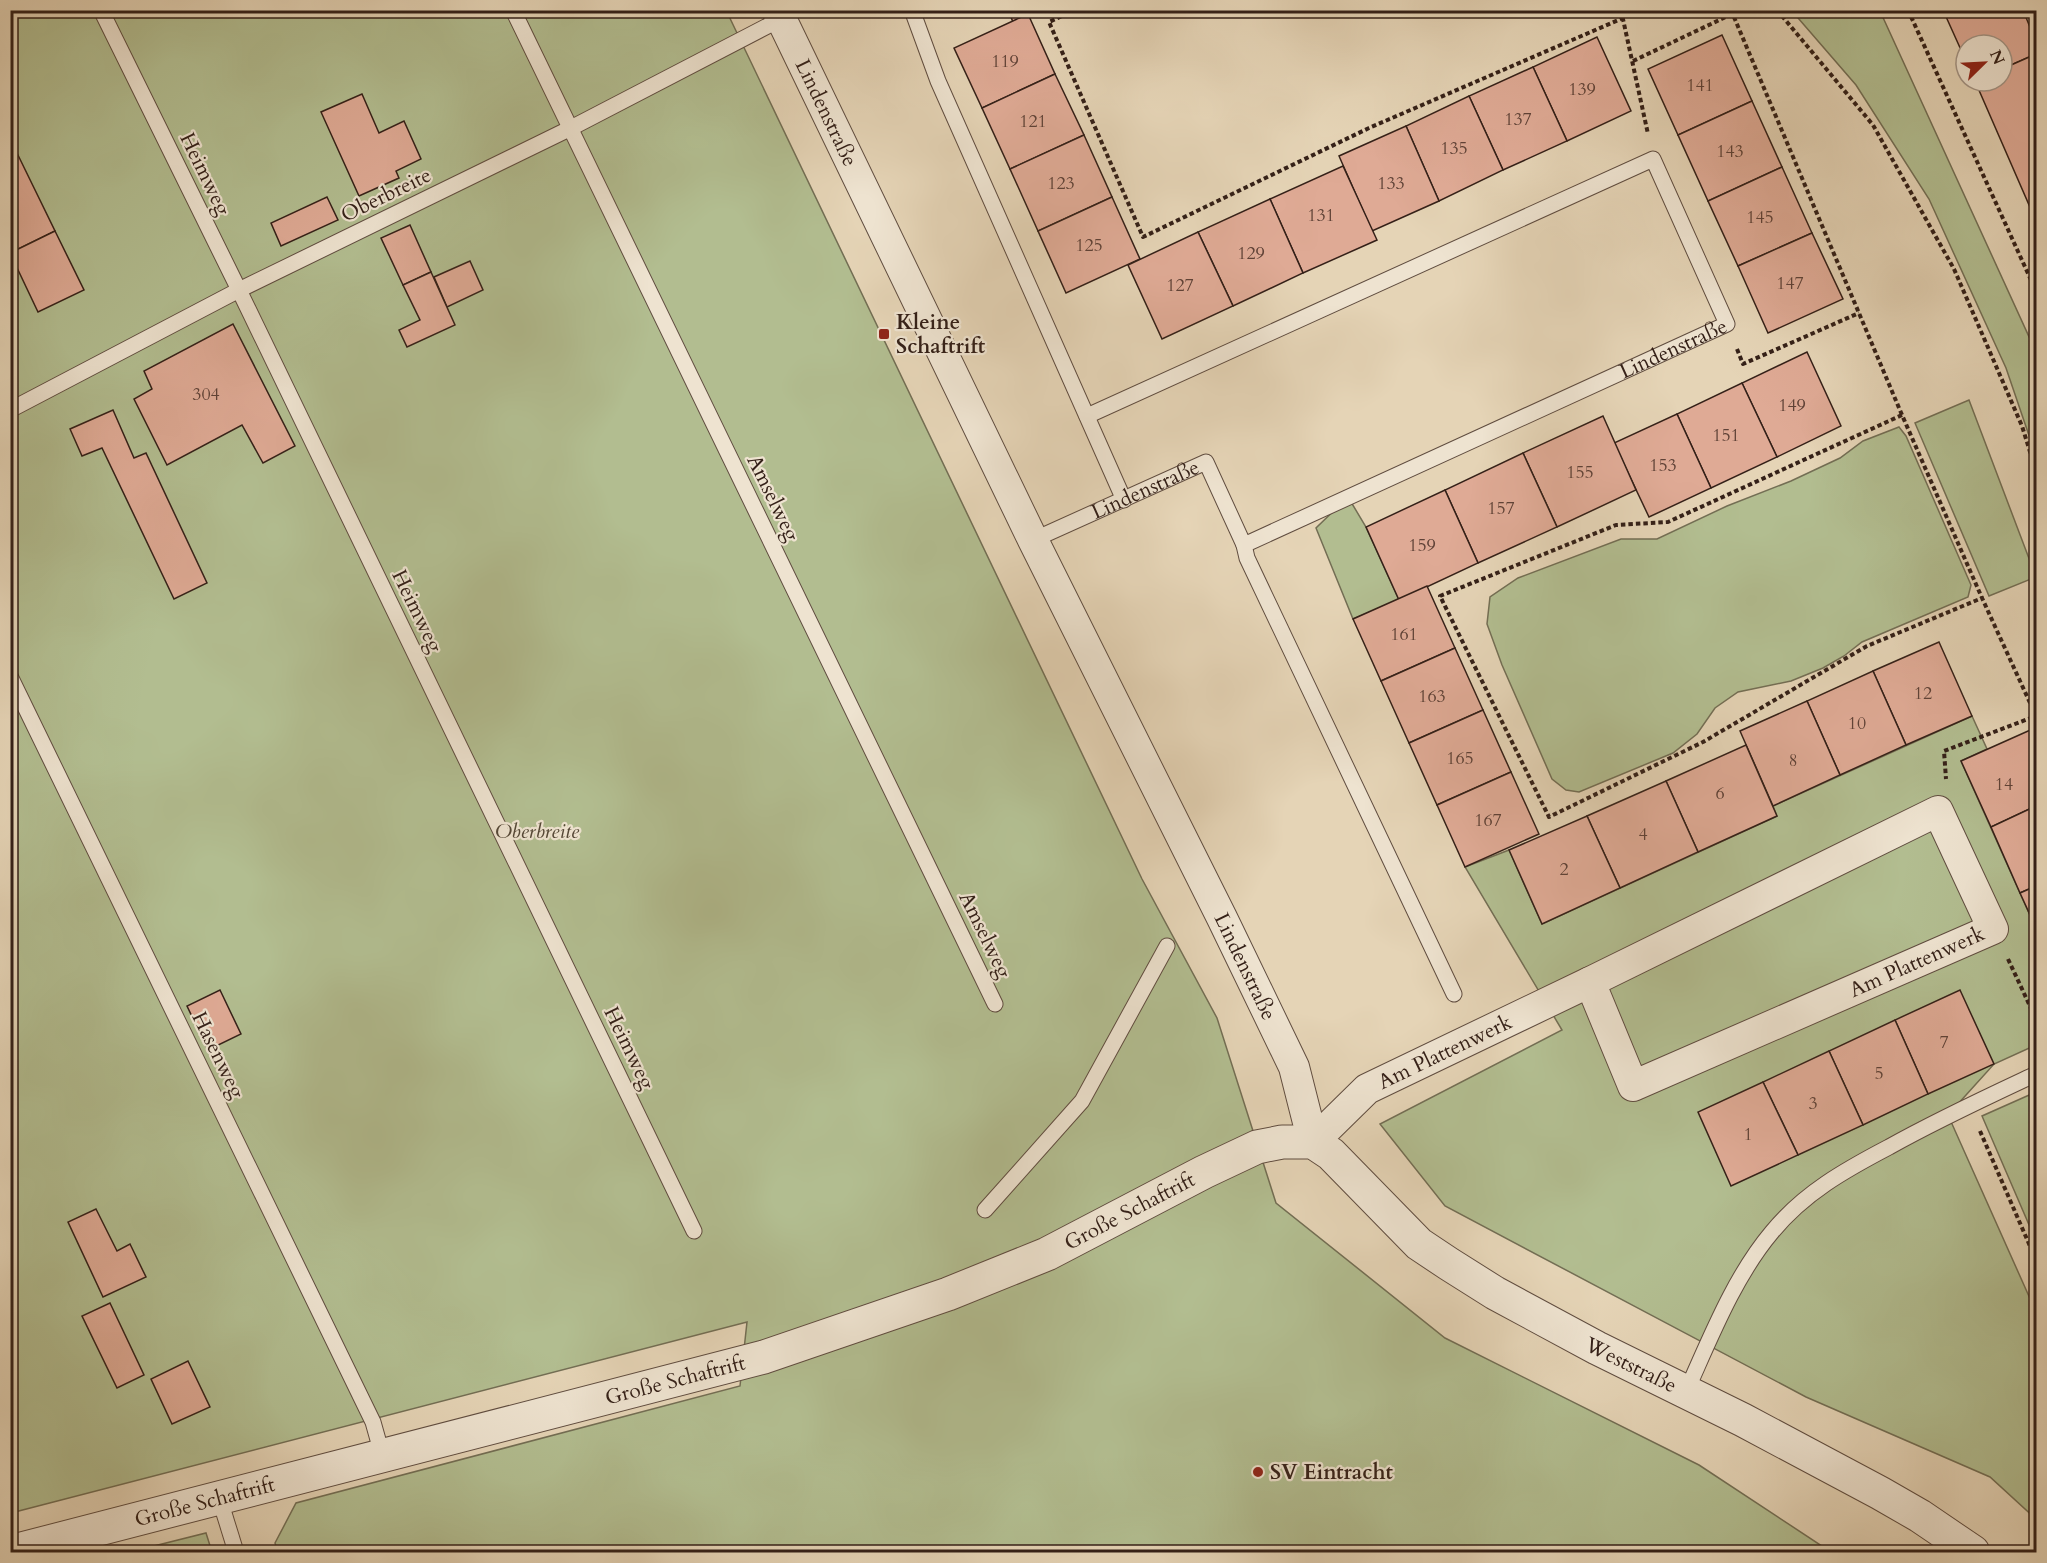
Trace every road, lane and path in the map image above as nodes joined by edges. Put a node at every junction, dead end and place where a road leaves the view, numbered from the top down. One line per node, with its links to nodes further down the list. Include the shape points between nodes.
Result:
1 (100, 10): 14 (lane, Heimweg)
2 (513, 10): 12 (lane, Amselweg)
3 (912, 10): 20 (lane, via 938,81)
4 (1075, 10): 10 (path, via 1049,22 1143,237 1369,128)
5 (1621, 10): 10 (path)
6 (1778, 10): 21 (path, via 1873,125 1885,145 1954,269 2022,426)
7 (1908, 10): 15 (path)
8 (1731, 12): 11 (path); 16 (path)
9 (779, 15): 12 (lane, Oberbreite); 23 (street, Lindenstraße)
10 (1623, 18): 11 (path)
11 (1632, 61): 13 (path)
12 (571, 128): 14 (lane, Oberbreite); 33 (lane, Amselweg)
13 (1653, 159): 17 (lane, Lindenstraße); 20 (lane)
14 (239, 290): 18 (lane, Oberbreite); 39 (lane, Heimweg)
15 (2037, 291)
16 (1859, 313): 17 (path, via 1743,364); 19 (path)
17 (1727, 324): 24 (lane, Lindenstraße)
18 (10, 410)
19 (1902, 415): 25 (path); 25 (path, via 1668,522 1616,525 1440,596 1549,817 1703,742 1868,646)
20 (1087, 416): 22 (lane)
21 (2037, 471)
22 (1124, 500): 23 (lane, Lindenstraße); 24 (lane, Lindenstraße, via 1206,462)
23 (1033, 540): 37 (street, Lindenstraße, via 1294,1067)
24 (1244, 545): 32 (lane)
25 (1982, 598): 27 (path)
26 (10, 676): 42 (lane, Hasenweg, via 374,1422)
27 (2036, 716): 28 (path, via 1944,751 1947,797)
28 (1938, 811): 29 (street, Am Plattenwerk); 31 (street, Am Plattenwerk)
29 (1994, 928): 31 (street, Am Plattenwerk, via 1633,1086); 34 (path)
30 (1167, 946): 38 (lane, via 1082,1101)
31 (1590, 982): 37 (street, Am Plattenwerk, via 1367,1089)
32 (1454, 994)
33 (995, 1004)
34 (2037, 1019)
35 (2037, 1074): 36 (lane)
36 (1969, 1105): 40 (path); 41 (lane, via 1836,1175 1799,1202 1748,1265)
37 (1313, 1142): 41 (street, Weststraße, via 1331,1154 1419,1244 1495,1293); 42 (street, Große Schaftrift, via 1257,1147 1047,1254 948,1294 774,1353)
38 (985, 1210)
39 (694, 1230)
40 (2037, 1260)
41 (1686, 1392): 46 (street, Weststraße, via 1880,1493)
42 (382, 1454): 43 (street, Große Schaftrift)
43 (219, 1497): 44 (street, Große Schaftrift); 45 (lane)
44 (10, 1552)
45 (236, 1552)
46 (1973, 1552)

